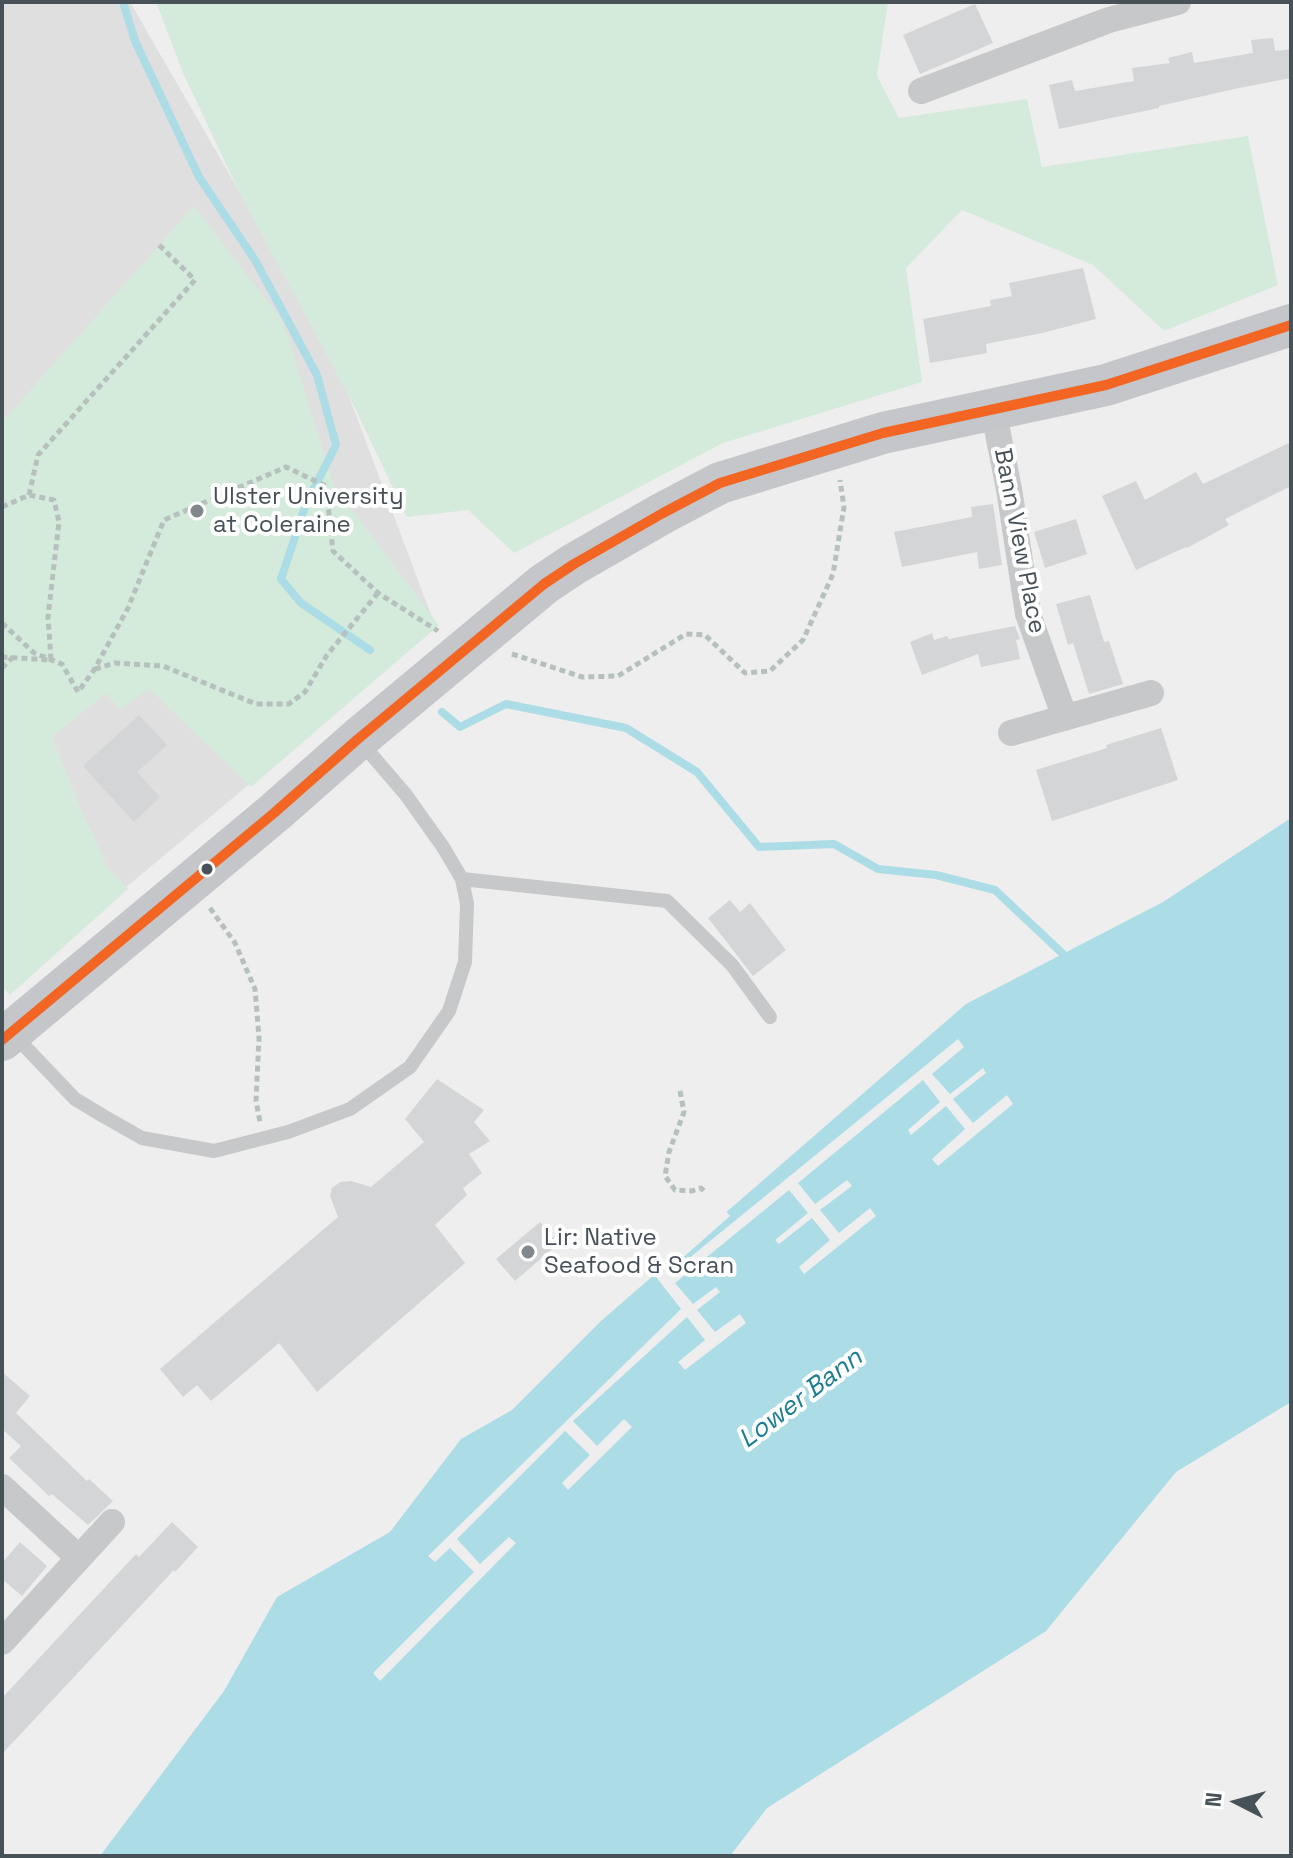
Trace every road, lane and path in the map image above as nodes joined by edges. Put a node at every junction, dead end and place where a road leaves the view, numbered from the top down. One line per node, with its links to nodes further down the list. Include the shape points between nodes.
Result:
1 (1178, 2): 2 (street)
2 (1106, 11): 3 (street)
3 (921, 91)
4 (159, 245): 8 (path, via 195,280 38,455)
5 (1291, 325): 6 (main road, via 1106,385)
6 (993, 409): 7 (main road); 19 (street, Bann View Place, via 1028,614)
7 (835, 447): 12 (main road, via 720,483 663,513 544,584); 12 (path, via 844,507 833,574 803,640 770,671 745,673 705,635 686,634 618,676 582,677)
8 (29, 495): 9 (path); 15 (path, via 54,500 59,522 48,617)
9 (2, 507)
10 (378, 593): 12 (path); 17 (path, via 327,655 305,692 289,704 256,704 163,666 115,663); 17 (path, via 333,551 326,486 286,467 164,520 128,608)
11 (2, 623): 15 (path, via 34,653)
12 (468, 648): 21 (main road)
13 (14, 656): 14 (path); 15 (path); 16 (path)
14 (2, 657)
15 (51, 660): 17 (path, via 62,664 78,692)
16 (2, 668)
17 (94, 670)
18 (1151, 693): 19 (street)
19 (1065, 718): 20 (street)
20 (1011, 733)
21 (358, 739): 22 (lane, via 406,795); 23 (main road)
22 (462, 879): 24 (lane, via 667,901 732,965); 27 (lane, via 467,904 465,962 449,1011 410,1067 350,1109)
23 (192, 882): 25 (main road); 27 (path, via 235,943 255,989 256,1101)
24 (770, 1017)
25 (7, 1036): 27 (lane, via 75,1099 142,1138 214,1151)
26 (680, 1091): 28 (path, via 684,1112 665,1176 675,1190)
27 (264, 1138)
28 (705, 1192)
29 (2, 1487): 31 (street)
30 (112, 1522): 31 (street)
31 (79, 1558): 32 (street)
32 (2, 1642)

